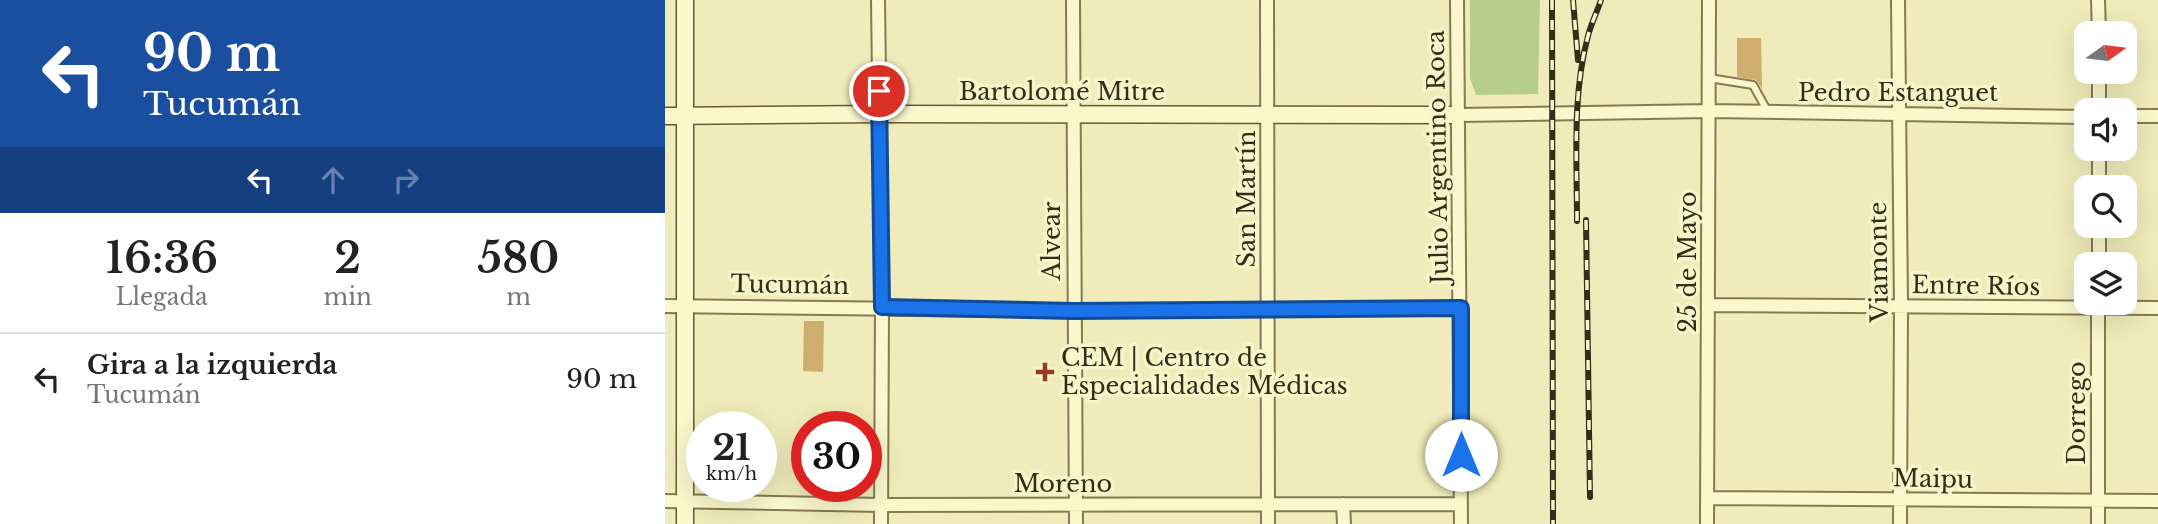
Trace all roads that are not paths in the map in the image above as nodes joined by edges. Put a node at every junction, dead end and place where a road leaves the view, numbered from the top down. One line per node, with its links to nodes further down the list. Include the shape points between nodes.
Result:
1 (685, 0): 18 (main road)
2 (878, 0): 13 (street)
3 (1073, 0): 15 (street, Alvear)
4 (1267, 0): 19 (street, San Martín)
5 (1457, 0): 16 (street, Julio Argentino Roca)
6 (1709, 0): 10 (street, 25 de Mayo)
7 (1898, 0): 12 (street, Viamonte)
8 (2098, 0): 9 (street)
9 (2099, 21)
10 (1709, 78): 11 (street, 25 de Mayo); 14 (lane, via 1753,85)
11 (1710, 111): 14 (street, Pedro Estanguet); 16 (street, Pedro Estanguet); 23 (street, 25 de Mayo)
12 (1898, 113): 14 (street, Pedro Estanguet); 21 (street, Pedro Estanguet); 26 (street, Viamonte)
13 (879, 114): 15 (main road, Bartolomé Mitre); 18 (main road, Bartolomé Mitre); 28 (street)
14 (1769, 114)
15 (1073, 115): 19 (main road, Bartolomé Mitre); 33 (street, Alvear)
16 (1458, 115): 19 (main road, Bartolomé Mitre); 30 (street, Julio Argentino Roca)
17 (665, 116): 18 (main road, Bartolomé Mitre)
18 (685, 116): 25 (main road)
19 (1269, 116): 32 (street, San Martín)
20 (2158, 116): 22 (street)
21 (2074, 117)
22 (2137, 117)
23 (1709, 305): 26 (street, Entre Ríos); 35 (street, 25 de Mayo)
24 (665, 306): 25 (street, Tucumán)
25 (685, 306): 28 (street, Tucumán); 38 (main road)
26 (1901, 306): 27 (street, Entre Ríos); 36 (street, Viamonte)
27 (2074, 306)
28 (882, 307): 33 (street, Tucumán); 43 (street)
29 (2137, 307): 31 (street, Entre Ríos)
30 (1461, 308): 32 (street, Tucumán); 42 (street, Julio Argentino Roca)
31 (2158, 308)
32 (1267, 309): 33 (street, Tucumán); 45 (street, San Martín)
33 (1074, 311): 44 (street, Alvear)
34 (2098, 315): 40 (street, Dorrego)
35 (1707, 498): 36 (street, Maipu); 52 (street, 25 de Mayo)
36 (1900, 500): 40 (street, Maipu); 53 (street, Viamonte)
37 (665, 501): 38 (street, Moreno)
38 (685, 501): 43 (street, Moreno); 46 (main road)
39 (2158, 501): 40 (street, Maipu)
40 (2098, 502): 54 (street, Dorrego)
41 (1343, 504): 42 (street, Moreno); 45 (street, Moreno); 50 (street)
42 (1461, 504): 51 (street, Julio Argentino Roca)
43 (881, 505): 44 (street, Moreno); 47 (street)
44 (1076, 505): 45 (street, Moreno); 48 (street, Alvear)
45 (1268, 505): 49 (street, San Martín)
46 (685, 524)
47 (881, 524)
48 (1076, 524)
49 (1268, 524)
50 (1344, 524)
51 (1461, 524)
52 (1707, 524)
53 (1900, 524)
54 (2098, 524)

